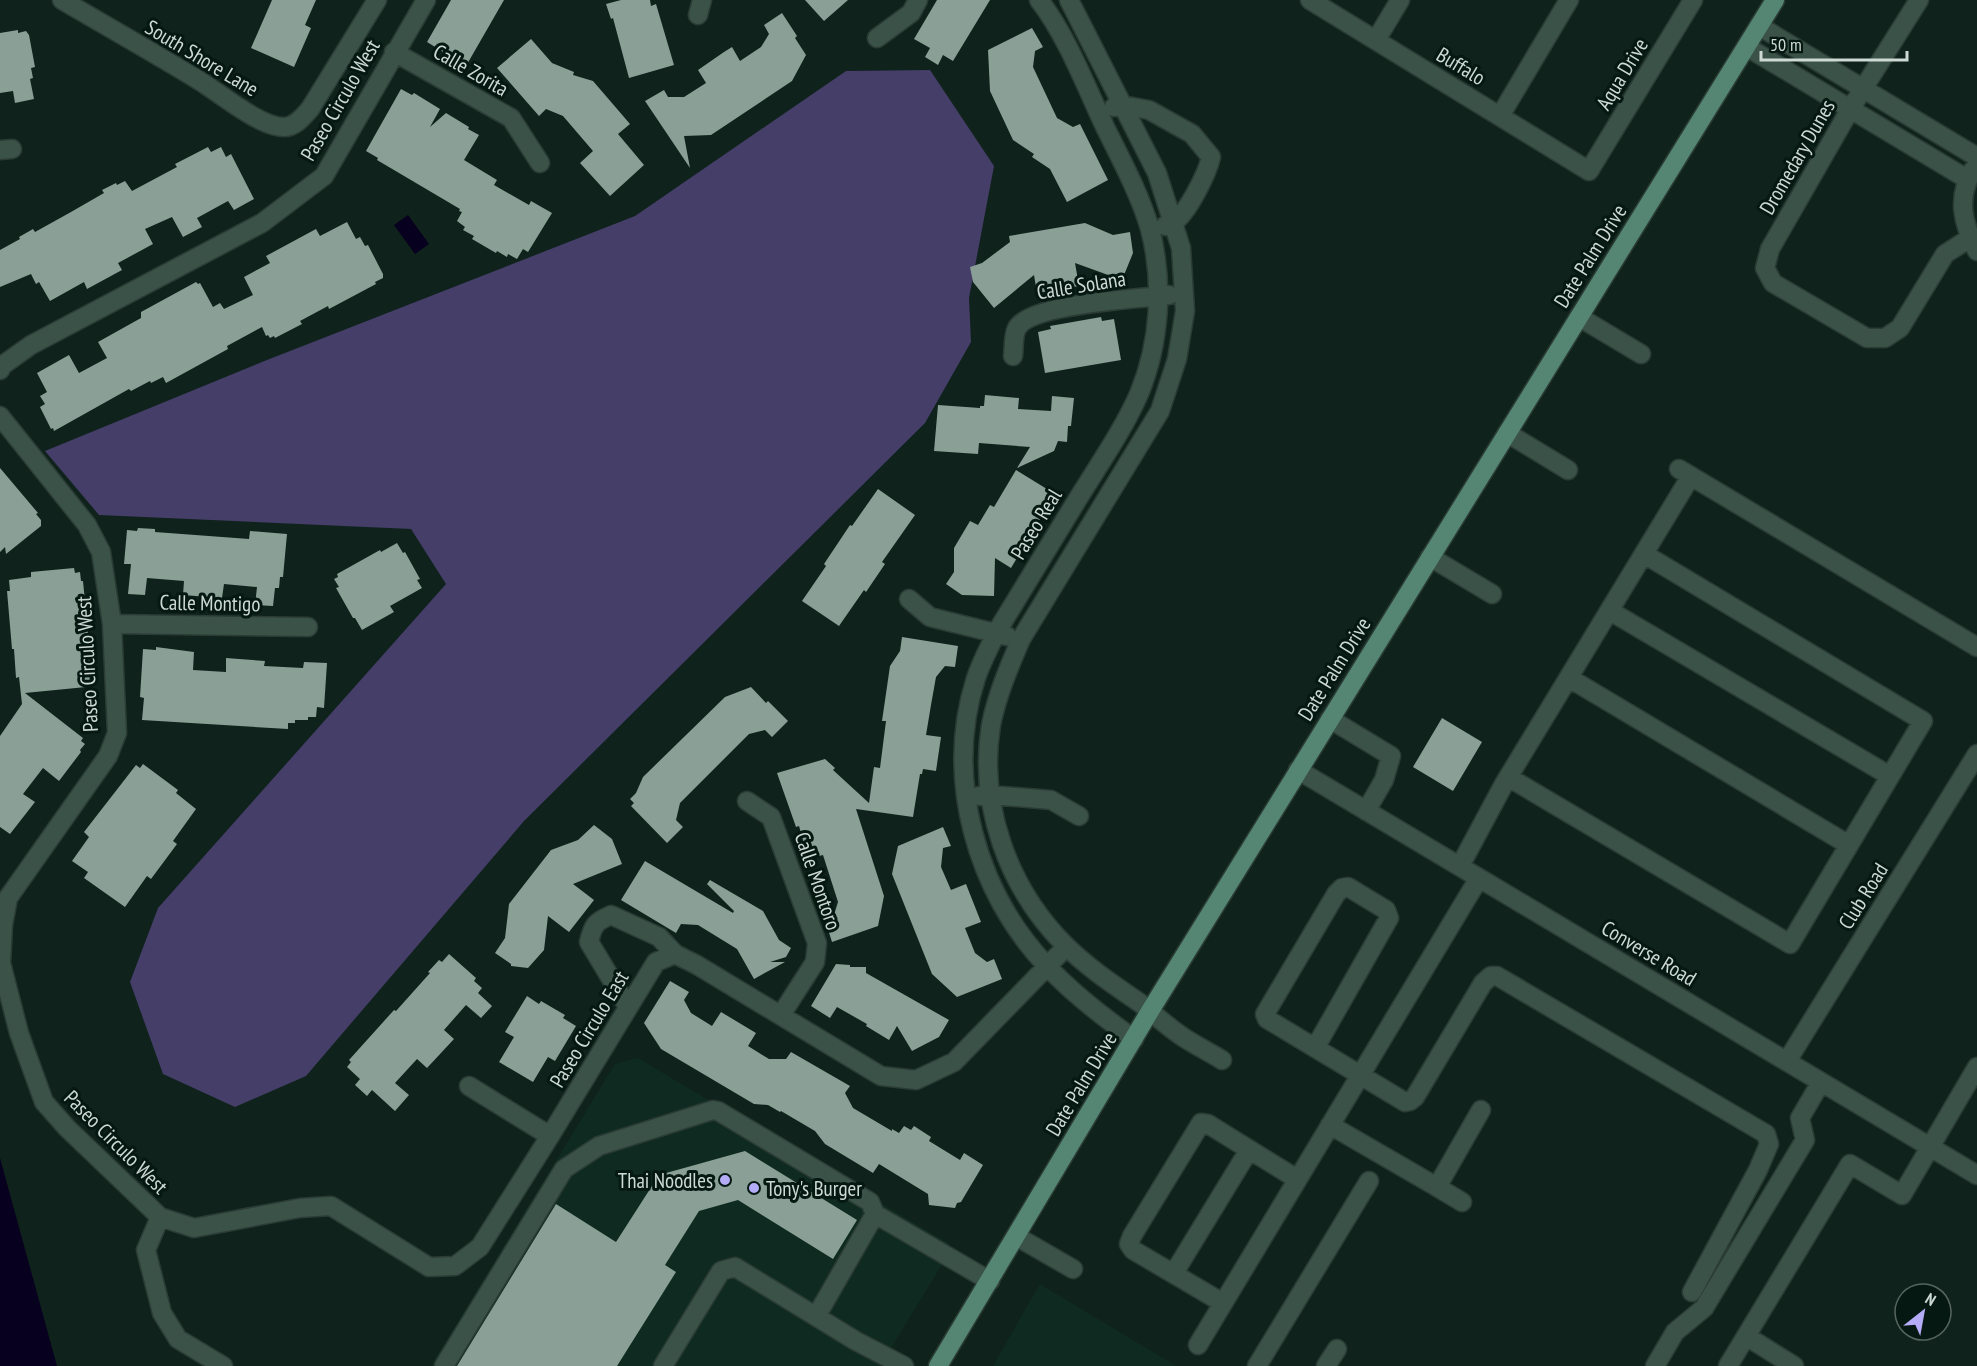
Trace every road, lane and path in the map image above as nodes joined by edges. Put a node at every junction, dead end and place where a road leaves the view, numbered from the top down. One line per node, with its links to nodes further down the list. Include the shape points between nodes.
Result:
1 (62, 0): 2 (street, South Shore Lane, via 256,117 285,127 310,109)
2 (377, 0)
3 (426, 0): 17 (street, Paseo Circulo West)
4 (918, 0): 14 (street, via 911,13)
5 (1039, 0): 21 (street, Paseo Real)
6 (1069, 0): 19 (street)
7 (1310, 0): 15 (street, Buffalo)
8 (1400, 0): 15 (street)
9 (1569, 0): 22 (street)
10 (1693, 0): 26 (street, Aqua Drive)
11 (1774, 0): 13 (main road, Date Palm Drive)
12 (1919, 0): 18 (street, Dromedary Dunes)
13 (1759, 26): 16 (main road, Date Palm Drive); 18 (street)
14 (877, 38)
15 (1376, 40): 22 (street, Buffalo)
16 (1747, 47): 20 (street); 33 (main road, Date Palm Drive)
17 (394, 52): 24 (street, Calle Zorita, via 511,118); 36 (street, Paseo Circulo West, via 324,176 297,198 262,223 31,345)
18 (1864, 88): 20 (street, Dromedary Dunes); 23 (street)
19 (1122, 105): 21 (street); 28 (street, via 1157,173); 28 (street, via 1149,110 1192,134 1211,157 1206,175)
20 (1851, 108): 27 (street); 30 (street, Dromedary Dunes, via 1770,249 1765,268 1773,283 1867,338 1885,338 1900,328 1945,254)
21 (1098, 113): 29 (street, Paseo Real)
22 (1500, 116): 26 (street, Buffalo)
23 (1977, 157)
24 (540, 163)
25 (1977, 163): 27 (street)
26 (1589, 171)
27 (1968, 179): 30 (street, via 1962,216)
28 (1174, 222): 29 (street); 31 (street, via 1181,248)
29 (1150, 231): 32 (street, Paseo Real)
30 (1973, 245)
31 (1184, 293): 32 (street, Calle Solana); 41 (street, via 1177,359 1160,411)
32 (1159, 296): 35 (street, Calle Solana, via 1053,308 1026,318 1016,329); 39 (street, Paseo Real, via 1156,331 1145,377 1126,421)
33 (1579, 317): 34 (street); 38 (main road, Date Palm Drive)
34 (1641, 354)
35 (1013, 356)
36 (0, 370)
37 (0, 416): 47 (street, Paseo Circulo West, via 87,525 101,552)
38 (1508, 433): 40 (street); 43 (main road, Date Palm Drive)
39 (1099, 465): 41 (street); 49 (street, Paseo Real)
40 (1568, 470)
41 (1120, 478): 50 (street)
42 (1644, 554): 46 (street); 51 (street, via 1685,473); 56 (street, via 1923,721)
43 (1430, 557): 44 (street); 53 (main road, Date Palm Drive)
44 (1492, 594)
45 (909, 599): 49 (street, via 930,617)
46 (1610, 611): 52 (street); 56 (street)
47 (112, 624): 48 (street, Calle Montigo); 91 (street, Paseo Circulo West, via 117,732 108,756 8,898 2,963 19,1033 44,1102)
48 (308, 627)
49 (996, 633): 50 (street); 59 (street, Paseo Real, via 976,680 970,706 963,768)
50 (1021, 639): 58 (street, via 1004,679 992,725)
51 (1977, 647)
52 (1569, 678): 57 (street); 63 (street)
53 (1330, 719): 55 (main road, Date Palm Drive); 61 (street, via 1391,756 1384,780)
54 (1977, 754): 75 (street, Club Road)
55 (1298, 770): 61 (street, Converse Road); 70 (main road, Date Palm Drive)
56 (1890, 776): 63 (street)
57 (1509, 777): 63 (street, via 1790,944); 64 (street)
58 (991, 795): 59 (street); 62 (street, via 1051,800); 66 (street, via 992,813 1017,881)
59 (965, 798): 68 (street, Paseo Real, via 994,888 1008,916)
60 (747, 801): 71 (street, Calle Montoro, via 771,818 817,944 815,962)
61 (1366, 811): 64 (street, Converse Road)
62 (1079, 816)
63 (1849, 845)
64 (1460, 866): 65 (street, Converse Road)
65 (1479, 878): 75 (street, Converse Road); 77 (street)
66 (1066, 947): 68 (street); 70 (street)
67 (675, 954): 69 (street, Paseo Circulo East, via 656,962); 69 (street, via 659,937 611,915 597,921 589,942); 71 (street)
68 (1046, 966): 71 (street, via 954,1062 916,1080 881,1076); 72 (street, Paseo Real)
69 (628, 1007): 82 (street, Paseo Circulo East)
70 (1150, 1011): 72 (main road, Date Palm Drive); 74 (street)
71 (781, 1015)
72 (1134, 1039): 92 (main road, Date Palm Drive)
73 (1315, 1047): 73 (street, via 1267,1019 1265,1014 1336,894 1348,887 1386,910 1389,918); 77 (street)
74 (1222, 1060)
75 (1787, 1061): 78 (street, Converse Road)
76 (1977, 1068): 83 (street)
77 (1360, 1076): 81 (street); 96 (street, via 1405,1102 1410,1101 1483,983 1497,975 1766,1134 1769,1144 1758,1170)
78 (1821, 1082): 83 (street, Converse Road); 109 (street, via 1800,1118 1805,1140 1704,1308 1675,1332)
79 (469, 1086): 82 (street)
80 (1481, 1110): 88 (street)
81 (1330, 1125): 86 (street); 88 (street)
82 (550, 1136): 91 (street, Paseo Circulo East, via 480,1247 455,1266 429,1267 331,1206 194,1228)
83 (1929, 1146): 85 (street, Converse Road); 99 (street, via 1902,1195 1850,1164)
84 (1249, 1150): 86 (street); 94 (street); 94 (street, via 1208,1124 1196,1129 1129,1244)
85 (1977, 1175)
86 (1297, 1179): 97 (street)
87 (1369, 1181): 107 (street)
88 (1437, 1187): 89 (street)
89 (1462, 1202)
90 (875, 1214): 95 (street); 98 (street); 103 (street, via 870,1202 718,1111 599,1146 564,1169)
91 (160, 1217): 102 (street, via 146,1250 162,1312 178,1339)
92 (1016, 1236): 93 (street); 95 (main road, Date Palm Drive)
93 (1073, 1269)
94 (1174, 1273): 97 (street)
95 (990, 1281): 106 (main road, Date Palm Drive)
96 (1692, 1292)
97 (1223, 1303): 100 (street)
98 (817, 1316): 104 (street, via 735,1267 721,1271); 105 (street)
99 (1746, 1336): 110 (street); 111 (street)
100 (1198, 1345)
101 (1337, 1349): 108 (street)
102 (223, 1366)
103 (444, 1366)
104 (663, 1366)
105 (904, 1366)
106 (938, 1366)
107 (1257, 1366)
108 (1326, 1366)
109 (1655, 1366)
110 (1728, 1366)
111 (1794, 1366)

